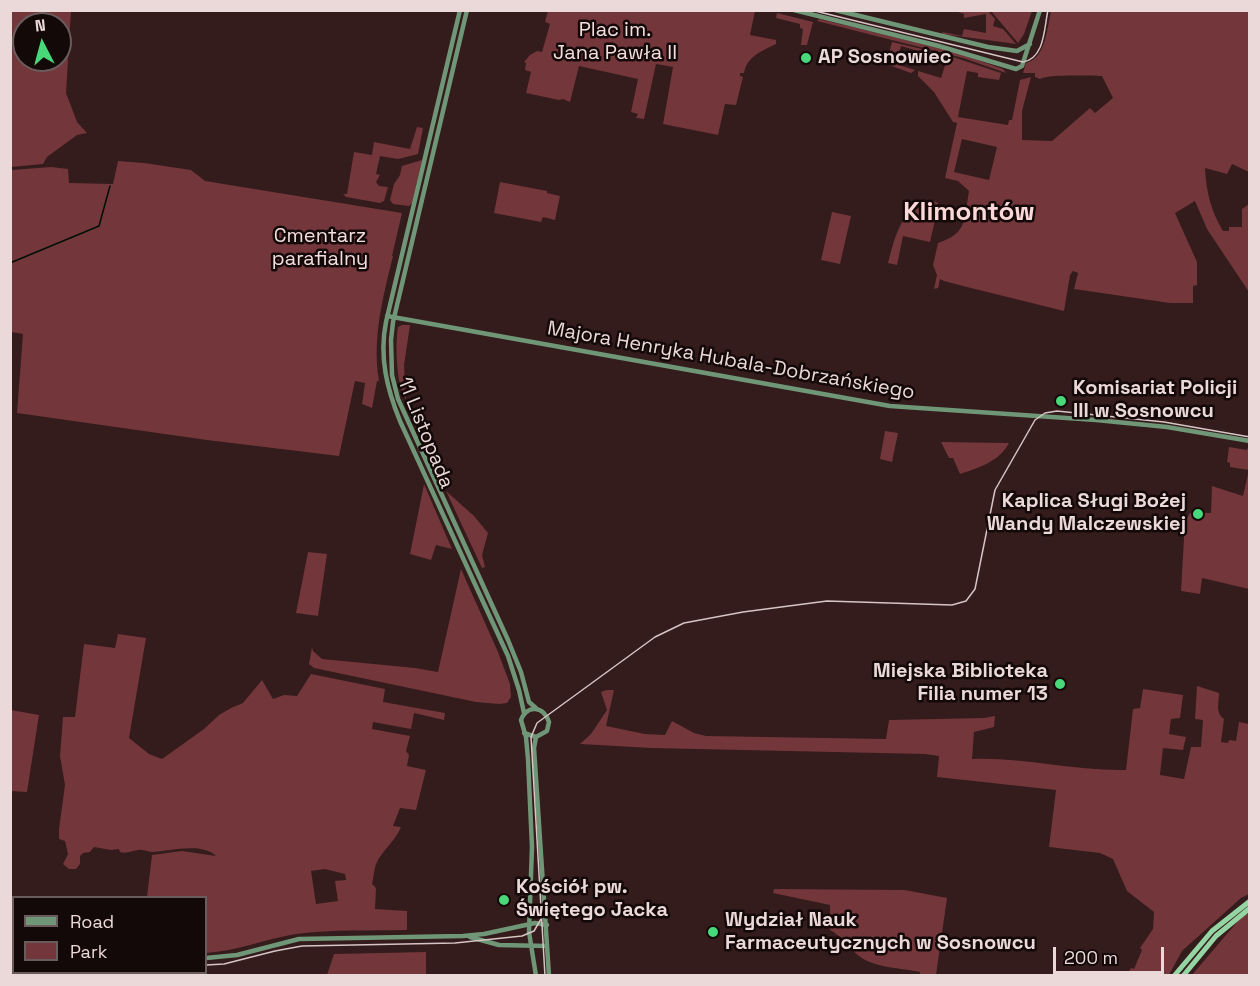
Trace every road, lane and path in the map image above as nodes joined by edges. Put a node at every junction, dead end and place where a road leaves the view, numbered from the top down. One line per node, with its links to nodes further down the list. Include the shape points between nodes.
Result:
1 (460, 10): 9 (main road, 11 Listopada)
2 (467, 10): 9 (main road, 11 Listopada)
3 (794, 10): 8 (main road, via 965,52 1012,69 1018,69)
4 (835, 10): 7 (main road, via 965,43)
5 (1040, 10): 6 (main road)
6 (1029, 44): 7 (main road); 8 (main road)
7 (1017, 51): 8 (main road)
8 (1024, 60)
9 (428, 157): 10 (main road, 11 Listopada); 11 (main road, 11 Listopada)
10 (412, 210): 11 (main road); 12 (main road, 11 Listopada)
11 (419, 211): 13 (main road, 11 Listopada)
12 (405, 242): 13 (main road); 14 (main road, 11 Listopada)
13 (411, 243): 15 (main road, 11 Listopada)
14 (387, 316): 15 (main road, Majora Henryka Hubala-Dobrzańskiego); 18 (main road, 11 Listopada, via 383,355 392,401 508,656)
15 (394, 317): 16 (main road, Majora Henryka Hubala-Dobrzańskiego, via 890,406 1158,426); 17 (main road, 11 Listopada, via 391,361 398,399 508,640 529,702)
16 (1250, 441)
17 (536, 708): 18 (main road); 20 (main road, via 546,714 549,722 547,731)
18 (524, 714): 19 (main road)
19 (524, 733): 20 (main road); 23 (main road, via 532,847)
20 (536, 737): 24 (main road)
21 (1250, 901): 31 (highway, via 1212,931)
22 (1250, 909): 32 (highway, via 1216,936)
23 (528, 924): 24 (main road); 25 (main road); 26 (main road)
24 (547, 925): 27 (main road)
25 (463, 936): 26 (main road, via 494,944); 28 (main road, via 299,939 237,955)
26 (530, 946): 27 (main road); 29 (main road)
27 (547, 946): 30 (main road)
28 (207, 958)
29 (536, 975)
30 (549, 975)
31 (1174, 975)
32 (1183, 975)

